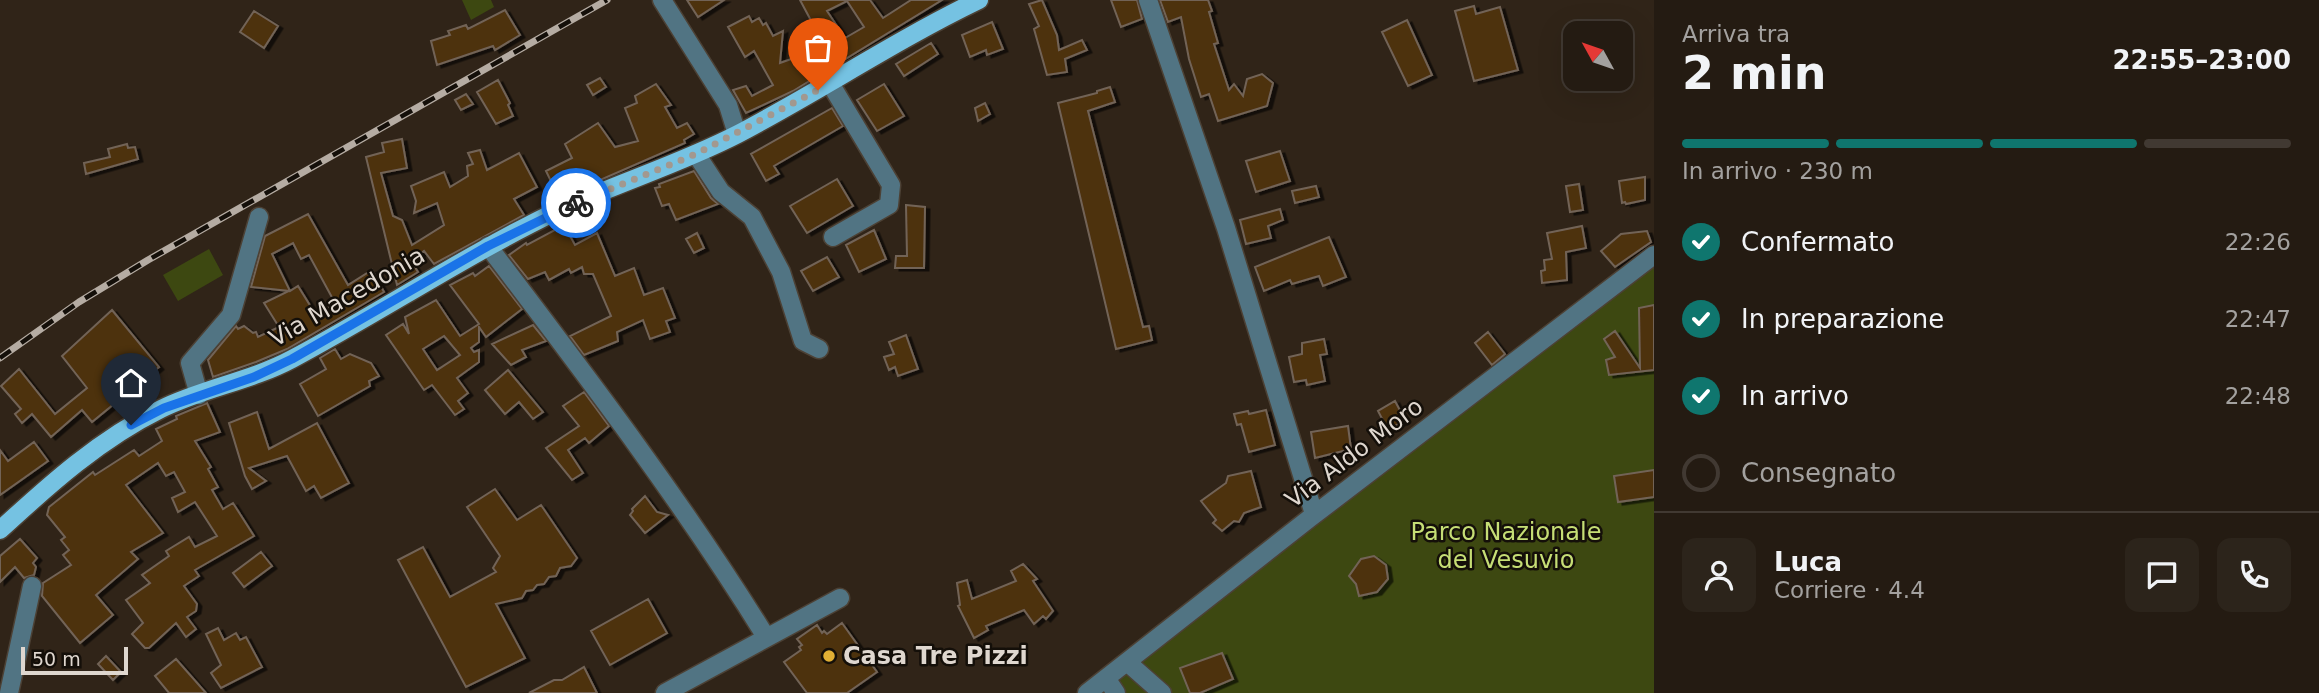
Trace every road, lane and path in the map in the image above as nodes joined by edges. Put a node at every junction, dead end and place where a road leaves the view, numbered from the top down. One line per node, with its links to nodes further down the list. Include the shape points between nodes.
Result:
1 (662, 0): 5 (street, via 728,105)
2 (979, 0): 4 (main road, Via Macedonia, via 921,28)
3 (1148, 0): 13 (street, via 1226,228)
4 (830, 83): 5 (main road, Via Macedonia); 8 (street, via 891,185 889,205)
5 (737, 134): 6 (main road, Via Macedonia)
6 (696, 154): 9 (main road, Via Macedonia, via 601,191); 11 (street, via 721,192 752,217 781,272 803,341)
7 (259, 217): 12 (street, via 231,315 190,363)
8 (833, 237)
9 (488, 246): 12 (main road, Via Macedonia, via 292,359); 17 (street, via 665,484)
10 (1654, 256): 13 (street, Via Aldo Moro)
11 (819, 349)
12 (199, 395): 14 (main road, Via Macedonia, via 114,434 48,485)
13 (1314, 514): 18 (street, Via Aldo Moro)
14 (0, 530)
15 (32, 586): 20 (street)
16 (840, 598): 17 (street)
17 (766, 637): 21 (street)
18 (1127, 663): 19 (street, Via Aldo Moro); 23 (street)
19 (1111, 686): 22 (street, Via Aldo Moro)
20 (9, 693)
21 (665, 693)
22 (1087, 693)
23 (1162, 693)

